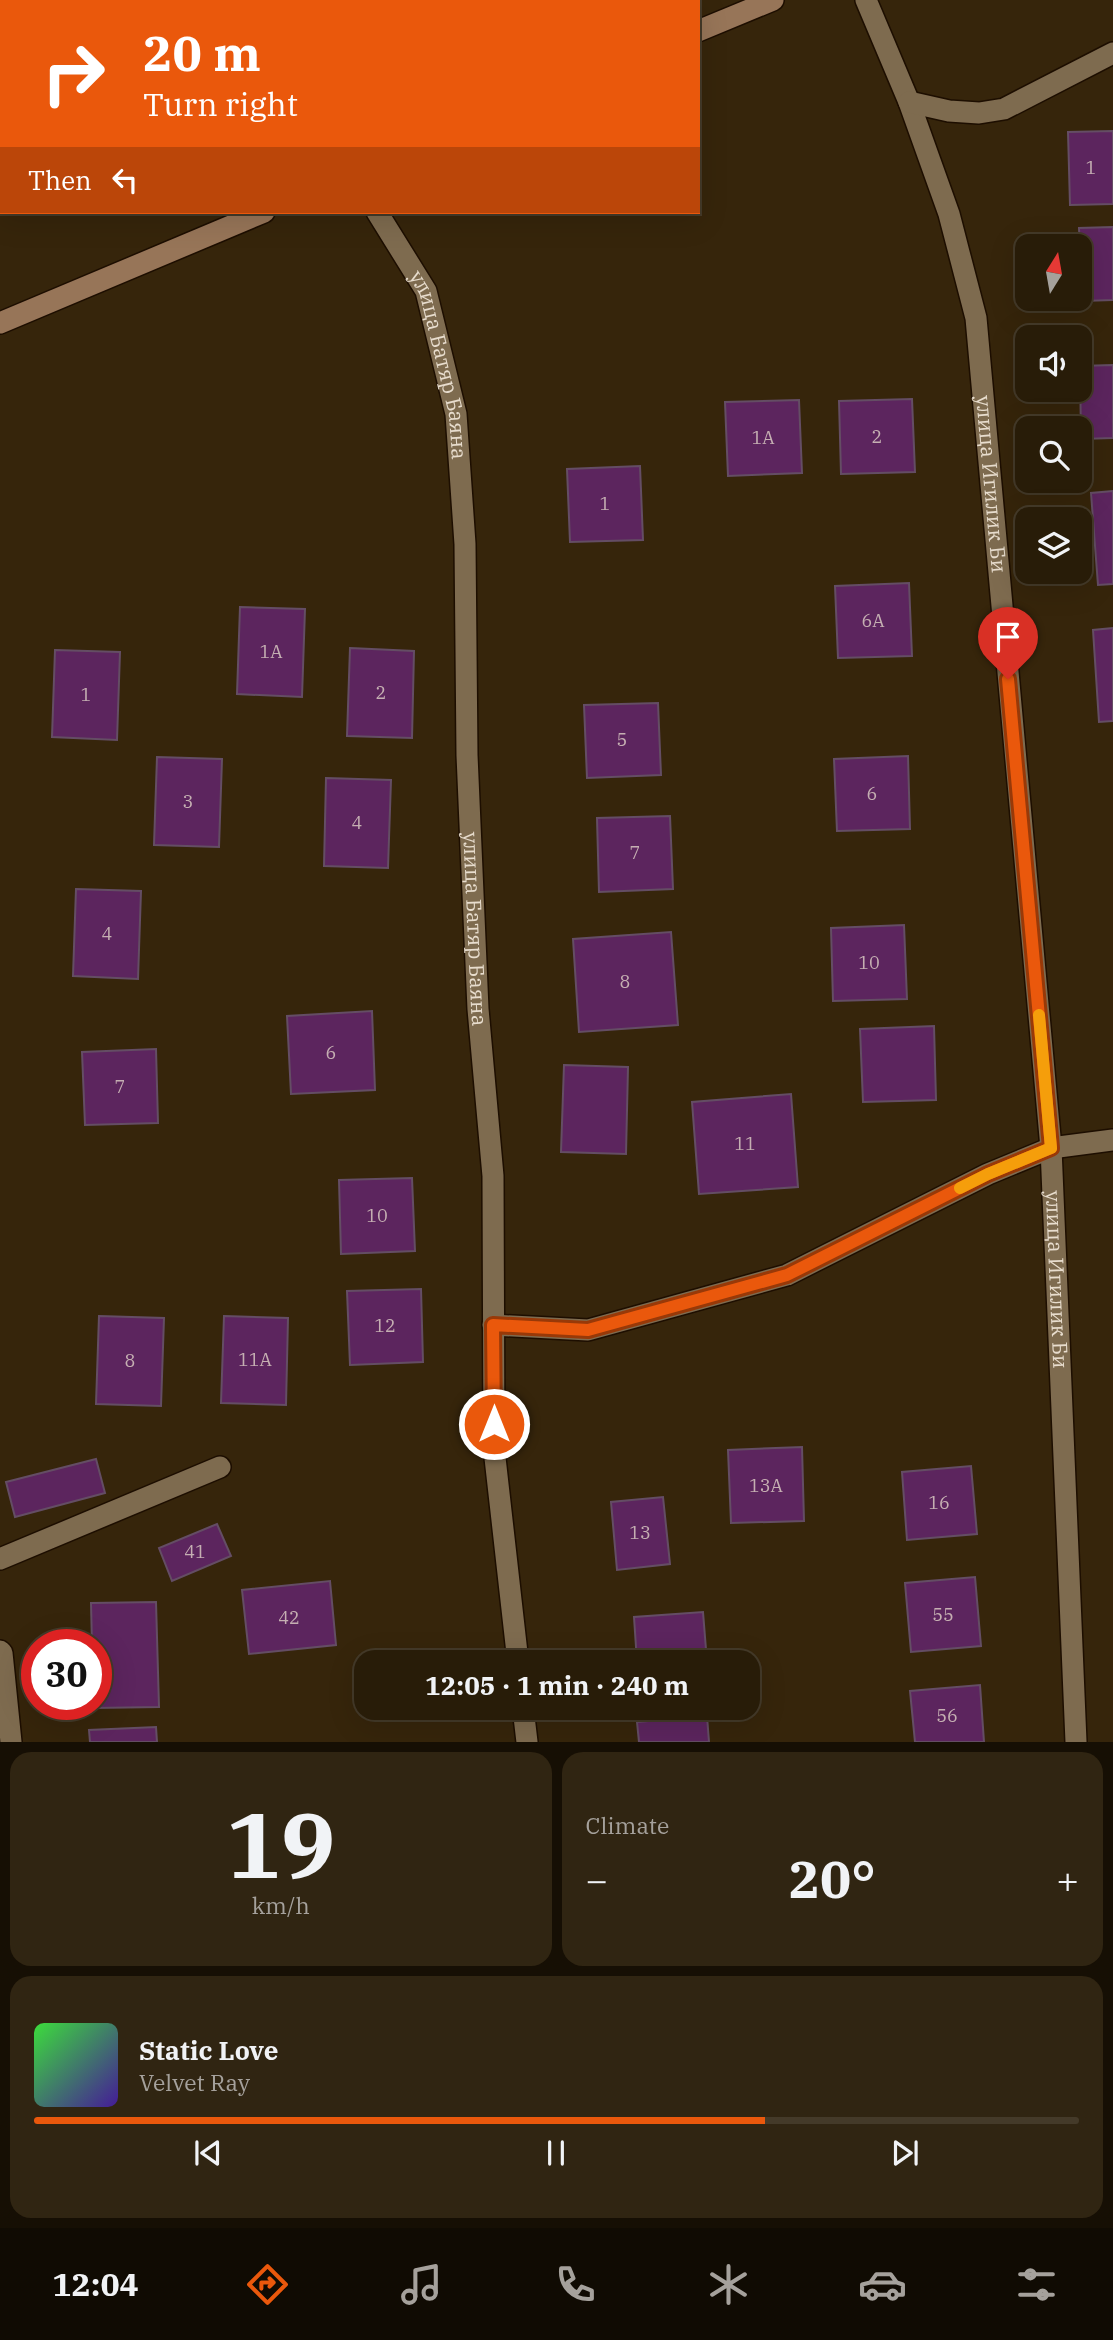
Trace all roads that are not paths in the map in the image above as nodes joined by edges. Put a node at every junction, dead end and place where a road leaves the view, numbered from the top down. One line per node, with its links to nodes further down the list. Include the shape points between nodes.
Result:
1 (773, 0): 3 (main road)
2 (866, 0): 5 (street, улица Игилик Би)
3 (700, 30)
4 (1113, 54): 5 (street, via 1004,108 979,113)
5 (909, 102): 10 (street, улица Игилик Би, via 949,214 976,318)
6 (259, 214): 8 (main road)
7 (378, 214): 11 (street, улица Батяр Баяна, via 426,291 456,414 478,1009 493,1176)
8 (0, 323)
9 (1113, 1140): 10 (street)
10 (1051, 1148): 11 (street, via 988,1174 787,1275 588,1330); 19 (street, улица Игилик Би)
11 (493, 1325): 14 (street, улица Батяр Баяна, via 494,1449)
12 (220, 1467): 13 (street)
13 (0, 1559)
14 (517, 1650)
15 (0, 1651): 17 (street)
16 (524, 1720): 18 (street)
17 (11, 1741)
18 (527, 1741)
19 (1076, 1741)

